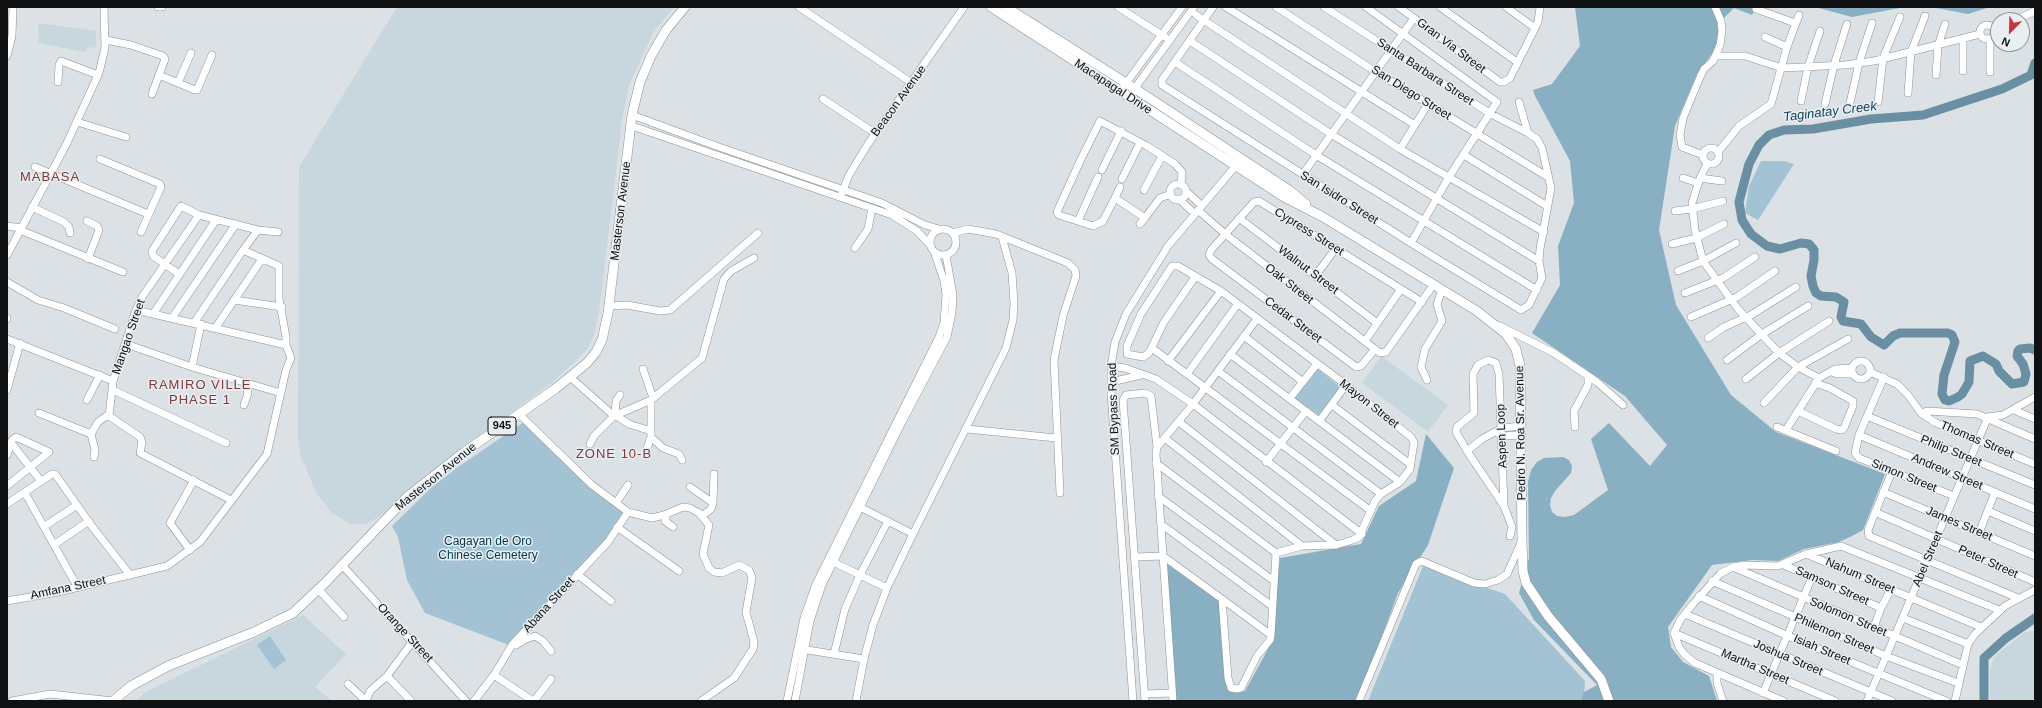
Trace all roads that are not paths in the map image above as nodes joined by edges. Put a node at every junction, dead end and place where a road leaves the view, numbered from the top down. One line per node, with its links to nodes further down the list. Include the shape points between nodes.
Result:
1 (13, 7): 52 (street, via 12,36)
2 (104, 7): 42 (street)
3 (158, 7): 22 (street)
4 (685, 7): 85 (main road, Masterson Avenue / 945, via 666,30 651,56 641,78)
5 (799, 7): 70 (street)
6 (964, 7): 70 (street, Beacon Avenue)
7 (991, 7): 75 (main road, Macapagal Drive)
8 (1006, 7): 71 (main road, Macapagal Drive)
9 (1118, 7): 39 (street)
10 (1182, 7): 39 (street)
11 (1194, 7): 43 (street)
12 (1213, 7): 29 (street)
13 (1226, 7): 72 (street)
14 (1276, 7): 63 (street, San Diego Street)
15 (1324, 7): 48 (street, Santa Barbara Street)
16 (1366, 7): 37 (street)
17 (1399, 7): 28 (street, Gran Via Street)
18 (1440, 7): 57 (street)
19 (1506, 7): 35 (street)
20 (1540, 7): 35 (street)
21 (1715, 7): 54 (street, via 1722,31)
22 (162, 8)
23 (1756, 9): 31 (street)
24 (1196, 15): 29 (street)
25 (1799, 15): 31 (street)
26 (1925, 16): 49 (street)
27 (1900, 17): 55 (street)
28 (1414, 18): 37 (street); 57 (street, Gran Via Street, via 1500,82 1510,78)
29 (1204, 20): 45 (street); 83 (street)
30 (1872, 23): 58 (street)
31 (1795, 24): 46 (street)
32 (1847, 24): 59 (street)
33 (1945, 24): 47 (street)
34 (1990, 25): 38 (street, via 1985,24 1980,29)
35 (1535, 28): 57 (street)
36 (1820, 31): 60 (street)
37 (1403, 34): 48 (street); 84 (street, via 1496,101)
38 (1980, 34): 41 (street, via 1985,39); 44 (street)
39 (1161, 35): 43 (street); 71 (street)
40 (1765, 37): 46 (street)
41 (1990, 39)
42 (106, 40): 65 (street, via 105,54); 66 (street, via 163,56 165,58)
43 (1169, 40): 71 (street)
44 (1963, 40): 47 (street); 62 (street)
45 (1190, 41): 56 (street); 93 (street)
46 (1787, 46): 61 (street)
47 (1938, 46): 49 (street); 67 (street)
48 (1391, 50): 63 (street); 84 (street, Santa Barbara Street)
49 (1911, 52): 55 (street); 73 (street)
50 (1990, 52): 64 (street)
51 (191, 53): 69 (street)
52 (7, 56)
53 (212, 56): 69 (street, via 197,90)
54 (1716, 56): 61 (street, via 1745,56); 102 (street, via 1701,75 1683,118 1680,135 1682,147)
55 (1883, 58): 58 (street); 79 (street)
56 (1175, 62): 100 (street); 109 (street, San Isidro Street, via 1161,82 1165,87)
57 (1517, 62)
58 (1859, 63): 59 (street); 80 (street)
59 (1834, 65): 60 (street); 82 (street)
60 (1808, 67): 61 (street); 78 (street)
61 (1782, 68): 99 (street, via 1771,104 1739,126)
62 (1963, 71)
63 (1376, 72): 72 (street); 81 (street, San Diego Street)
64 (1990, 72)
65 (98, 75): 68 (street, via 61,61); 86 (street)
66 (159, 75): 69 (street); 74 (street)
67 (1936, 75)
68 (58, 82)
69 (178, 83)
70 (912, 83): 92 (street, Beacon Avenue)
71 (1130, 86): 75 (street); 105 (main road, Macapagal Drive)
72 (1361, 93): 83 (street); 87 (street)
73 (1908, 93)
74 (152, 94)
75 (1124, 94): 105 (main road, Macapagal Drive)
76 (822, 100): 92 (street)
77 (1519, 102): 94 (street)
78 (1801, 102)
79 (1878, 102)
80 (1850, 103)
81 (1428, 104): 87 (street); 90 (street, San Diego Street)
82 (1825, 104)
83 (1346, 114): 93 (street); 98 (street)
84 (1491, 114): 90 (street); 94 (street, Santa Barbara Street)
85 (632, 115): 88 (main road, Masterson Avenue / 945); 91 (street)
86 (77, 122): 95 (street); 108 (street)
87 (1415, 125): 98 (street)
88 (632, 126): 96 (street); 192 (main road, Masterson Avenue / 945)
89 (1121, 131): 97 (street); 139 (street); 139 (street, via 1100,121 1081,159 1057,212)
90 (1477, 133): 101 (street); 111 (street, San Diego Street)
91 (683, 134): 96 (street); 118 (street)
92 (876, 134): 118 (street, Beacon Avenue, via 852,169)
93 (1331, 134): 100 (street); 125 (street)
94 (1528, 134): 111 (street, via 1538,139)
95 (126, 137)
96 (680, 142): 122 (street)
97 (1140, 143): 103 (street); 113 (street)
98 (1400, 149): 110 (street)
99 (1718, 152): 102 (street, via 1710,148 1704,151); 106 (street, via 1720,157 1717,163)
100 (1316, 155): 109 (street); 140 (street)
101 (1464, 155): 110 (street); 127 (street)
102 (1703, 155): 106 (street, via 1703,160)
103 (1162, 156): 116 (street, via 1182,172); 119 (street)
104 (100, 159): 133 (street, via 160,184 161,187)
105 (1239, 163): 131 (street, SM Bypass Road); 182 (main road, Pedro N. Roa Sr. Avenue, via 1284,197 1323,217)
106 (1707, 164): 114 (street)
107 (35, 167): 108 (street)
108 (50, 174): 128 (street); 133 (street)
109 (1303, 174): 157 (street, San Isidro Street)
110 (1449, 177): 125 (street); 150 (street)
111 (1548, 177): 127 (street, via 1550,192)
112 (1683, 178): 114 (street)
113 (1122, 179)
114 (1699, 181): 115 (street); 130 (street)
115 (1722, 181)
116 (1181, 185): 120 (street); 121 (street, via 1173,186)
117 (1120, 187): 123 (street)
118 (843, 190): 122 (street, Beacon Avenue); 146 (street, via 882,203 925,225)
119 (1144, 190)
120 (1186, 191): 124 (street, via 1184,197); 131 (street)
121 (1171, 194): 124 (street); 135 (street, via 1160,198)
122 (840, 198): 129 (street)
123 (1115, 198): 135 (street); 139 (street, via 1100,223 1093,226)
124 (1179, 200): 131 (street)
125 (1437, 200): 140 (street); 171 (street)
126 (1723, 201): 130 (street)
127 (1547, 206): 150 (street)
128 (32, 207): 145 (street); 151 (street, via 64,222)
129 (872, 208): 160 (street, via 868,228); 162 (street, via 892,215 913,229)
130 (1692, 209): 132 (street); 156 (street)
131 (1198, 210): 154 (street, Oak Street); 223 (street, SM Bypass Road, via 1168,246 1126,314 1115,342)
132 (1675, 211)
133 (148, 214): 148 (street)
134 (199, 215): 137 (street); 173 (street, Mangao Street); 173 (street, via 181,206 152,251 153,256)
135 (1145, 218): 142 (street)
136 (1239, 218): 154 (street, Cypress Street); 161 (street, Cypress Street, via 1254,202 1259,201); 178 (street, Walnut Street)
137 (216, 220): 141 (street); 177 (street)
138 (87, 221): 169 (street, via 99,230)
139 (1078, 221)
140 (1424, 221): 157 (street); 185 (street)
141 (236, 224): 147 (street); 199 (street)
142 (1140, 224)
143 (1724, 224): 156 (street)
144 (7, 226): 145 (street)
145 (21, 229): 165 (street); 169 (street)
146 (940, 229): 153 (street); 162 (street, via 931,237)
147 (258, 230): 149 (street); 163 (street)
148 (141, 232)
149 (278, 232)
150 (1544, 232): 171 (street)
151 (70, 233)
152 (758, 233): 192 (street, via 670,310 660,311 626,305)
153 (954, 233): 155 (street, via 975,230); 166 (street, via 956,245 954,250)
154 (1225, 234): 164 (street, Cypress Street); 212 (street, Oak Street)
155 (1002, 237): 276 (street, via 1012,273 1013,320 1006,348); 283 (street, via 1068,263 1075,270 1076,276 1063,316 1054,360)
156 (1696, 238): 159 (street); 172 (street)
157 (1411, 243): 185 (street, San Isidro Street, via 1521,310 1527,308)
158 (1736, 243): 172 (street)
159 (1672, 244)
160 (855, 248)
161 (1336, 248): 178 (street); 184 (street, Cypress Street)
162 (933, 249): 166 (street, via 940,255); 326 (street, via 946,295 946,310 940,337)
163 (243, 250): 170 (street); 202 (street)
164 (1210, 254): 217 (street, Cedar Street, via 1212,259 1356,367 1361,366)
165 (7, 255)
166 (946, 255): 326 (street, via 953,295 947,337)
167 (1755, 257): 180 (street, via 1723,278)
168 (754, 258): 251 (street, via 731,271 724,279 704,355)
169 (88, 259): 176 (street)
170 (262, 259): 189 (street); 194 (street, Amfana Street, via 279,266 279,298)
171 (1539, 261): 185 (street, via 1542,278)
172 (1703, 261): 174 (street); 180 (street)
173 (164, 264): 177 (street); 195 (street, Mangao Street)
174 (1678, 271)
175 (1775, 271): 188 (street)
176 (123, 272)
177 (179, 274): 196 (street)
178 (1316, 275): 203 (street, Walnut Street)
179 (1195, 277): 186 (street, Mayon Street); 216 (street, via 1164,322); 216 (street, Mayon Street, via 1178,266 1172,266 1141,314 1127,346 1127,354 1143,357)
180 (1715, 280): 187 (street); 188 (street)
181 (7, 282): 206 (street, via 38,300)
182 (1438, 287): 190 (street); 204 (main road, Pedro N. Roa Sr. Avenue); 237 (street, via 1437,304 1442,321 1425,349 1421,367)
183 (1796, 287): 198 (street)
184 (1401, 289): 190 (street, Cypress Street); 203 (street)
185 (1537, 290)
186 (1221, 291): 191 (street, Mayon Street); 221 (street)
187 (1685, 293)
188 (1730, 299): 197 (street); 198 (street)
189 (234, 300): 194 (street); 205 (street)
190 (1422, 302): 217 (street, Oak Street, via 1383,354)
191 (1237, 305): 200 (street, Mayon Street); 231 (street)
192 (609, 306): 234 (main road, Masterson Avenue / 945, via 602,340 596,352)
193 (1808, 306): 207 (street)
194 (282, 307): 215 (street, Amfana Street)
195 (136, 310): 196 (street); 214 (street, Mangao Street)
196 (153, 314): 199 (street)
197 (1691, 317)
198 (1745, 317): 207 (street); 209 (street)
199 (172, 318): 202 (street)
200 (1258, 319): 208 (street); 222 (street, Mayon Street)
201 (1829, 321): 218 (street)
202 (198, 323): 205 (street); 224 (street)
203 (1377, 323): 212 (street)
204 (1496, 324): 233 (street, via 1554,353); 278 (main road, Pedro N. Roa Sr. Avenue, via 1511,341 1519,360)
205 (216, 327): 215 (street)
206 (114, 329)
207 (1762, 334): 218 (street); 220 (street)
208 (1244, 336): 219 (street); 241 (street)
209 (1708, 338)
210 (7, 339): 213 (street)
211 (1848, 339): 225 (street)
212 (1364, 342): 217 (street, Oak Street)
213 (20, 343): 232 (street); 245 (street)
214 (126, 344): 224 (street); 239 (street, Mangao Street)
215 (286, 345): 247 (street, Amfana Street, via 291,358)
216 (1152, 348): 221 (street)
217 (1375, 349)
218 (1779, 353): 225 (street); 236 (street)
219 (1230, 354): 228 (street); 250 (street)
220 (1727, 360)
221 (1168, 361): 231 (street)
222 (1317, 364): 241 (street); 243 (street, Mayon Street)
223 (1111, 366): 230 (street); 240 (street, SM Bypass Road)
224 (192, 367): 242 (street)
225 (1798, 367): 238 (street); 253 (street)
226 (643, 369): 251 (street)
227 (1853, 371): 229 (street, via 1858,378 1864,378); 229 (street, via 1857,361 1863,361 1870,366); 238 (street, via 1835,369)
228 (1218, 372): 244 (street); 275 (street)
229 (1870, 372): 235 (street, Thomas Street)
230 (1141, 374): 240 (street); 254 (street, via 1156,379)
231 (1187, 374): 244 (street)
232 (100, 375): 239 (street); 252 (street)
233 (1588, 376): 257 (street); 273 (street, via 1588,385 1574,411)
234 (570, 377): 265 (main road, Masterson Avenue / 945); 266 (street)
235 (1884, 377): 262 (street, Thomas Street, via 1903,389); 267 (street)
236 (1746, 378)
237 (1427, 380)
238 (1817, 381): 260 (street); 260 (street, via 1853,401 1844,428 1836,429)
239 (113, 382): 246 (street, Mangao Street)
240 (1111, 382): 431 (street, SM Bypass Road)
241 (1303, 382): 250 (street)
242 (245, 384): 247 (street); 255 (street, via 248,392)
243 (1346, 386): 256 (street); 301 (street, Mayon Street, via 1413,440)
244 (1206, 388): 254 (street); 290 (street)
245 (7, 390)
246 (113, 390): 264 (street, Mangao Street); 287 (street)
247 (281, 393): 321 (street, Amfana Street, via 267,454)
248 (620, 395): 266 (street, via 616,401)
249 (2035, 397): 258 (street)
250 (1290, 398): 259 (street)
251 (652, 399): 266 (street); 281 (street)
252 (87, 400)
253 (1764, 403)
254 (1193, 404): 271 (street); 299 (street)
255 (244, 405)
256 (1332, 405): 270 (street); 301 (street)
257 (1623, 405)
258 (2014, 410): 268 (street); 269 (street)
259 (1306, 411): 270 (street); 275 (street)
260 (1798, 411): 277 (street)
261 (39, 413): 280 (street)
262 (1921, 413): 263 (street); 272 (street, Thomas Street)
263 (1942, 413): 268 (street, via 1977,414); 272 (street)
264 (109, 414): 280 (street, via 98,422); 307 (street, via 140,437 140,453)
265 (519, 414): 322 (street, via 592,484); 360 (main road, Masterson Avenue / 945, via 463,453 407,497)
266 (615, 415): 281 (street); 289 (street, via 594,436)
267 (1867, 416): 282 (street); 297 (street, Philip Street)
268 (1988, 417): 285 (street); 286 (street, Abel Street)
269 (2035, 419)
270 (1320, 420): 309 (street)
271 (1179, 422): 284 (street); 350 (street)
272 (1936, 423): 286 (street, Thomas Street)
273 (1575, 427)
274 (1777, 427): 277 (street)
275 (1292, 428): 290 (street); 318 (street)
276 (967, 429): 283 (street); 344 (street)
277 (1786, 430): 294 (street)
278 (1521, 431): 279 (street); 348 (main road, Pedro N. Roa Sr. Avenue)
279 (1500, 432): 293 (street, via 1482,439); 293 (street, Aspen Loop, via 1497,366 1492,360 1483,361 1472,374 1474,413 1457,427 1456,432); 327 (street, Aspen Loop)
280 (91, 434): 296 (street)
281 (651, 434): 292 (street); 298 (street, via 663,448 679,454)
282 (1859, 435): 304 (street, Simon Street, via 1855,453 1859,458); 306 (street, Andrew Street)
283 (1056, 438): 317 (street)
284 (1166, 438): 291 (street); 351 (street)
285 (2035, 439)
286 (1978, 440): 297 (street, Abel Street); 302 (street, Thomas Street)
287 (226, 443)
288 (12, 444): 295 (street); 303 (street); 303 (street, via 13,439 19,437 48,451)
289 (590, 444)
290 (1280, 444): 299 (street); 329 (street)
291 (1157, 447): 300 (street); 357 (street, via 1152,396 1145,393 1126,395 1123,400)
292 (646, 448)
293 (1467, 451): 327 (street)
294 (1836, 451)
295 (7, 455)
296 (94, 457)
297 (1970, 458): 306 (street, Abel Street); 311 (street, Philip Street)
298 (682, 460)
299 (1266, 462): 345 (street)
300 (1156, 463): 319 (street); 353 (street)
301 (1410, 464): 309 (street, Mayon Street, via 1410,469)
302 (2035, 464)
303 (30, 467): 308 (street); 312 (street)
304 (1892, 472): 314 (street); 320 (street, Simon Street)
305 (714, 474): 324 (street)
306 (1962, 478): 315 (street, Andrew Street); 320 (street, Abel Street)
307 (194, 480): 321 (street); 352 (street, via 170,523)
308 (41, 481): 316 (street); 325 (street, via 52,474 56,475)
309 (1400, 482): 318 (street, Mayon Street)
310 (628, 485): 322 (street)
311 (2035, 485)
312 (7, 486)
313 (690, 487): 324 (street)
314 (1884, 492): 332 (street); 335 (street, James Street)
315 (1995, 492): 328 (street, Andrew Street); 330 (street)
316 (25, 493): 323 (street); 339 (street)
317 (1060, 493)
318 (1381, 494): 329 (street, Mayon Street)
319 (1158, 496): 338 (street); 369 (street)
320 (1954, 496): 335 (street, Abel Street)
321 (231, 500): 352 (street, Amfana Street)
322 (616, 503): 331 (street)
323 (7, 504)
324 (713, 504): 334 (street)
325 (77, 505): 336 (street); 339 (street)
326 (857, 506): 337 (street); 359 (street)
327 (1504, 506): 346 (street, via 1512,527)
328 (2035, 509)
329 (1371, 511): 345 (street, Mayon Street)
330 (1988, 511): 342 (street); 343 (street)
331 (628, 512): 333 (street, via 652,518); 341 (street, Abana Street)
332 (1875, 512): 347 (street, Peter Street); 358 (street, via 1868,530 1869,536)
333 (667, 514): 334 (street, via 683,507); 340 (street, via 665,521)
334 (702, 516): 427 (street, via 709,525 703,554 709,568 720,573 739,565 746,567 751,574 752,582 746,612 754,642 747,661 734,678)
335 (1945, 518): 343 (street, James Street); 347 (street, Abel Street)
336 (88, 521): 349 (street); 365 (street)
337 (888, 521): 344 (street); 366 (street)
338 (1161, 524): 355 (street); 384 (street)
339 (45, 526): 349 (street)
340 (673, 527)
341 (617, 528): 363 (street); 364 (street, Abana Street, via 608,542)
342 (2035, 531)
343 (1979, 533): 356 (street, James Street)
344 (913, 534): 373 (street)
345 (1362, 534): 350 (street, via 1353,540)
346 (1510, 536)
347 (1936, 539): 358 (street, Abel Street); 371 (street, Peter Street)
348 (1522, 541): 433 (street, via 1507,574 1485,584 1474,583 1421,561 1416,564); 434 (main road, Pedro N. Roa Sr. Avenue, via 1525,579 1531,594 1601,679)
349 (54, 544): 372 (street)
350 (1336, 545): 351 (street)
351 (1302, 546): 353 (street)
352 (190, 550): 365 (street, Amfana Street, via 163,568)
353 (1276, 553): 369 (street)
354 (1806, 554): 361 (street); 368 (street, via 1842,546); 375 (street, Nahum Street)
355 (1163, 556): 357 (street); 381 (street); 417 (street)
356 (2035, 556)
357 (1135, 557): 418 (street)
358 (1928, 559): 368 (street, Abel Street); 380 (street)
359 (830, 560): 366 (street); 400 (street, via 811,603)
360 (342, 565): 374 (main road, Masterson Avenue / 945); 397 (street, Orange Street)
361 (1784, 565): 362 (street); 367 (street, Samson Street)
362 (1733, 567): 370 (street); 378 (street, Solomon Street)
363 (679, 571)
364 (577, 574): 383 (street); 399 (street, Abana Street)
365 (130, 575): 372 (street, Amfana Street)
366 (860, 575): 373 (street); 402 (street, via 845,609)
367 (1812, 577): 378 (street); 385 (street, Samson Street)
368 (1920, 577): 379 (street, Abel Street); 386 (street)
369 (1274, 581): 384 (street)
370 (1712, 581): 377 (street); 389 (street, Philemon Street)
371 (2035, 582)
372 (77, 586): 382 (street, Amfana Street)
373 (887, 588): 405 (street, via 873,624)
374 (318, 590): 388 (street); 422 (main road, Masterson Avenue / 945, via 293,613 275,623 168,666 131,686)
375 (1891, 590): 379 (street, Nahum Street); 385 (street)
376 (2035, 590): 380 (street)
377 (1699, 596): 387 (street); 395 (street, Isiah Street)
378 (1803, 597): 389 (street); 391 (street, Solomon Street)
379 (1911, 598): 390 (street, Abel Street); 392 (street, Nahum Street)
380 (2018, 598): 386 (street)
381 (1222, 599): 394 (street); 394 (street, via 1226,660 1231,688 1241,688)
382 (7, 601)
383 (611, 601)
384 (1272, 606): 394 (street)
385 (1881, 608): 391 (street)
386 (1999, 610): 392 (street)
387 (1685, 614): 393 (street); 403 (street, Joshua Street)
388 (344, 617)
389 (1796, 618): 395 (street); 404 (street, Philemon Street)
390 (1903, 618): 396 (street, Abel Street); 398 (street)
391 (1874, 627): 396 (street, Solomon Street)
392 (1980, 627): 398 (street)
393 (1674, 633): 407 (street, via 1684,654 1695,663); 408 (street, Martha Street)
394 (1271, 635)
395 (1788, 636): 403 (street); 409 (street, Isiah Street)
396 (1895, 637): 404 (street, Abel Street); 406 (street, Solomon Street)
397 (413, 641): 411 (street); 424 (street, Orange Street)
398 (1968, 644): 406 (street)
399 (511, 646): 401 (street, via 534,636); 410 (street, Abana Street)
400 (801, 649): 402 (street); 428 (street); 429 (street)
401 (551, 651)
402 (834, 654): 405 (street)
403 (1780, 654): 408 (street); 416 (street, Joshua Street)
404 (1886, 656): 409 (street, Abel Street); 413 (street, Philemon Street)
405 (864, 660): 430 (street)
406 (1963, 665): 413 (street)
407 (1717, 673): 415 (street); 420 (street, via 1716,679)
408 (1771, 674): 415 (street); 436 (street, Martha Street)
409 (1879, 674): 416 (street, Abel Street); 439 (street, Isiah Street)
410 (494, 675): 425 (street, Abana Street); 426 (street)
411 (387, 676): 414 (street, via 370,691 366,701); 423 (street)
412 (551, 679): 426 (street)
413 (1958, 683): 440 (street)
414 (348, 684)
415 (1763, 692): 435 (street)
416 (1871, 692): 437 (street, Abel Street); 438 (street, Joshua Street)
417 (1172, 693): 418 (street); 432 (street)
418 (1145, 698)
419 (79, 699): 421 (street, via 50,694); 422 (street)
420 (1725, 700)
421 (12, 701)
422 (113, 701)
423 (411, 701)
424 (466, 701)
425 (474, 701)
426 (533, 701)
427 (701, 701)
428 (787, 701)
429 (795, 701)
430 (856, 701)
431 (1133, 701)
432 (1173, 701)
433 (1359, 701)
434 (1609, 701)
435 (1783, 701)
436 (1835, 701)
437 (1868, 701)
438 (1892, 701)
439 (1946, 701)
440 (1955, 701)

